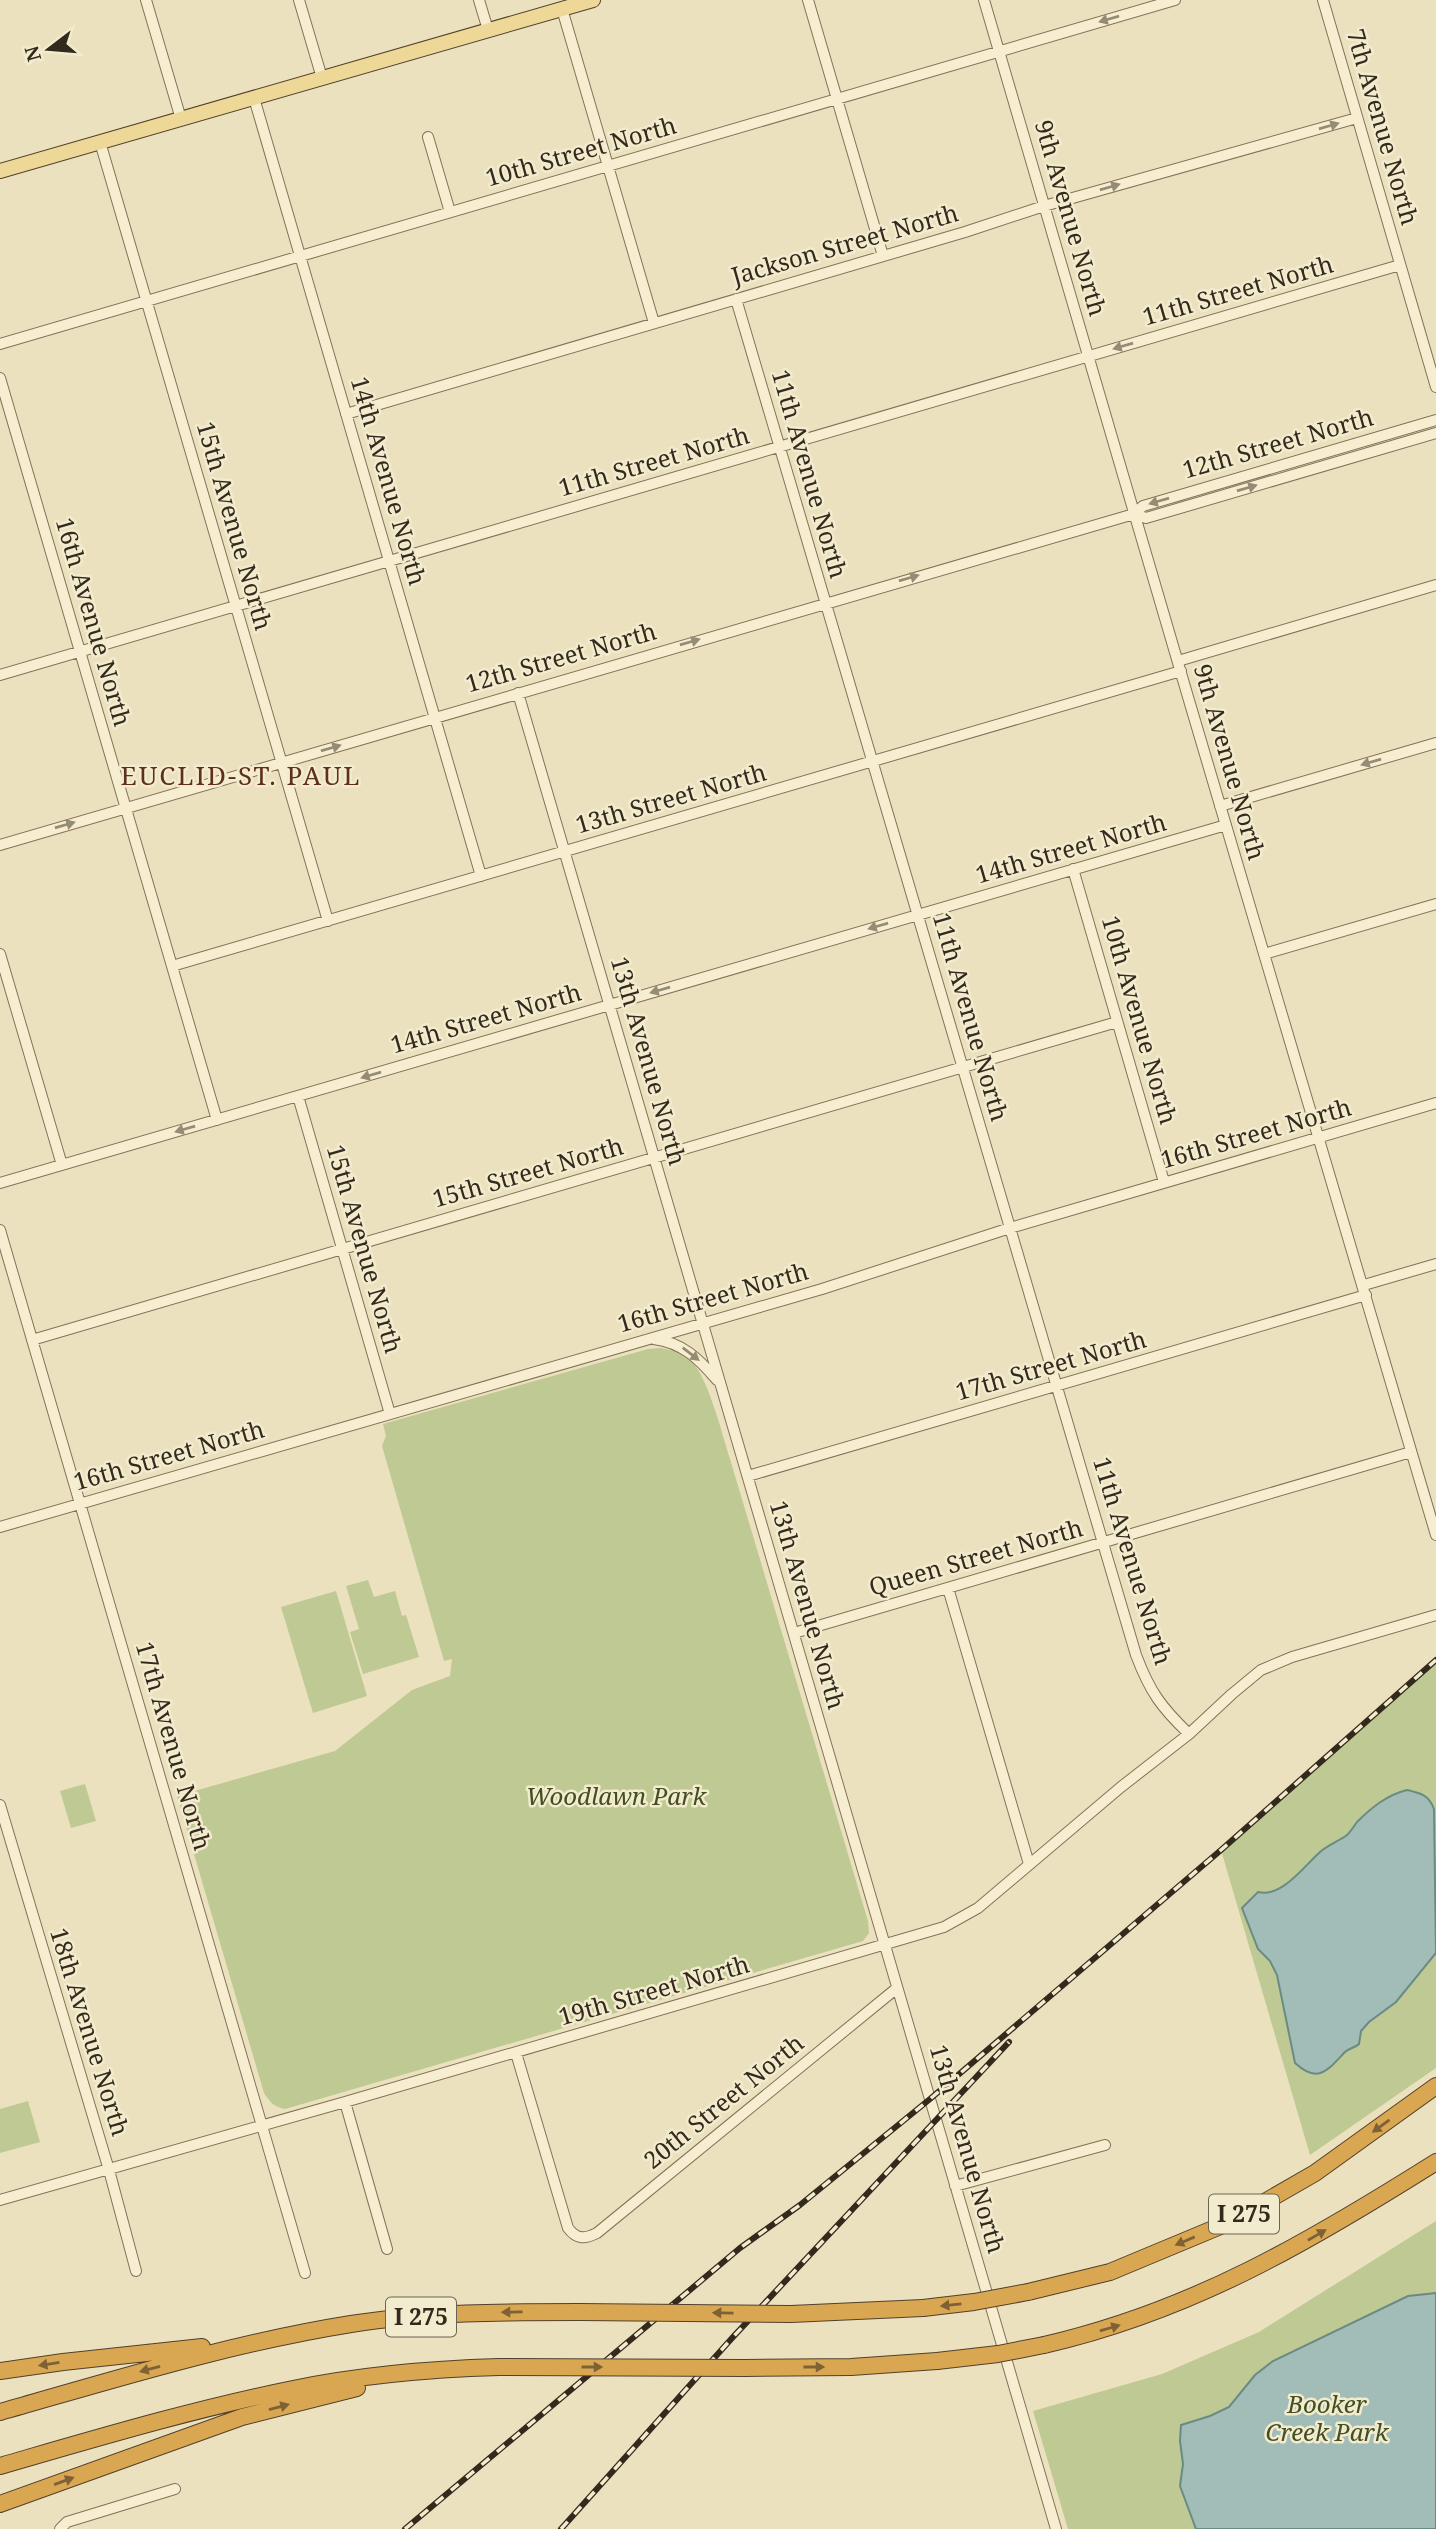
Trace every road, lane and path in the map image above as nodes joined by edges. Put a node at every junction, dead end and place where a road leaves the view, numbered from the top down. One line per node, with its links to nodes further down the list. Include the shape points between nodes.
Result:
1 (146, 0): 16 (street)
2 (299, 0): 12 (street)
3 (479, 0): 10 (street)
4 (593, 0): 9 (main road)
5 (808, 0): 14 (street)
6 (984, 0): 11 (street, 9th Avenue North)
7 (1175, 0): 11 (street, 10th Street North, one-way to 11)
8 (1323, 0): 15 (street, 7th Avenue North)
9 (562, 9): 10 (main road); 19 (street)
10 (488, 30): 12 (main road)
11 (999, 51): 14 (street, 10th Street North); 21 (street, 9th Avenue North)
12 (322, 78): 13 (main road)
13 (254, 98): 16 (main road); 23 (street, 14th Avenue North)
14 (836, 99): 19 (street, 10th Street North); 24 (street)
15 (1357, 118): 21 (street, Jackson Street North, one-way to 15); 25 (street, 7th Avenue North)
16 (181, 119): 18 (main road)
17 (428, 137): 22 (street)
18 (100, 142): 20 (main road); 27 (street, 15th Avenue North)
19 (608, 166): 22 (street, 10th Street North); 28 (street)
20 (0, 171)
21 (1044, 206): 24 (street, Jackson Street North); 30 (street, 9th Avenue North)
22 (450, 212): 23 (street, 10th Street North)
23 (300, 256): 27 (street, 10th Street North); 33 (street, 14th Avenue North)
24 (883, 256): 26 (street, Jackson Street North)
25 (1400, 265): 30 (street, 11th Street North, one-way to 30); 32 (street, 7th Avenue North)
26 (736, 299): 28 (street, Jackson Street North); 36 (street, 11th Avenue North)
27 (146, 301): 29 (street, 10th Street North); 41 (street, 15th Avenue North)
28 (654, 323): 33 (street, Jackson Street North)
29 (0, 344)
30 (1088, 356): 36 (street, 11th Street North); 37 (street, 9th Avenue North)
31 (0, 378): 42 (street, 16th Avenue North)
32 (1436, 387)
33 (346, 414): 38 (street, 14th Avenue North)
34 (1436, 420): 37 (street, 12th Street North, one-way to 37, via 1143,506)
35 (1436, 433): 37 (street, 12th Street North, one-way to 35, via 1146,518)
36 (780, 447): 38 (street, 11th Street North); 40 (street, 11th Avenue North)
37 (1134, 514): 40 (street, 12th Street North, one-way to 37); 43 (street, 9th Avenue North)
38 (389, 561): 41 (street, 11th Street North); 46 (street, 14th Avenue North)
39 (1436, 585): 43 (street, 13th Street North)
40 (826, 603): 45 (street, 12th Street North, one-way to 40); 48 (street, 11th Avenue North)
41 (235, 606): 42 (street, 11th Street North); 49 (street, 15th Avenue North)
42 (80, 652): 44 (street, 11th Street North); 51 (street, 16th Avenue North)
43 (1179, 666): 48 (street, 13th Street North); 50 (street, 9th Avenue North)
44 (0, 675)
45 (518, 693): 46 (street, 12th Street North); 54 (street, 13th Avenue North)
46 (435, 717): 49 (street, 12th Street North, one-way to 46); 56 (street, 14th Avenue North)
47 (1436, 743): 50 (street, one-way to 50)
48 (873, 761): 54 (street, 13th Street North); 58 (street, 11th Avenue North)
49 (281, 762): 51 (street, 12th Street North); 59 (street, 15th Avenue North)
50 (1220, 806): 52 (street, 9th Avenue North)
51 (126, 808): 53 (street, 12th Street North, one-way to 51); 62 (street, 16th Avenue North)
52 (1226, 825): 55 (street, 14th Street North); 61 (street, 9th Avenue North)
53 (0, 845)
54 (565, 852): 56 (street, 13th Street North); 63 (street, 13th Avenue North)
55 (1073, 870): 58 (street, 14th Street North); 64 (street, 10th Avenue North)
56 (481, 876): 59 (street, 13th Street North)
57 (1436, 904): 61 (street)
58 (918, 915): 63 (street, 14th Street North, one-way to 63); 65 (street, 11th Avenue North)
59 (328, 921): 62 (street, 13th Street North)
60 (0, 954): 71 (street)
61 (1264, 954): 69 (street, 9th Avenue North)
62 (172, 966): 68 (street, 16th Avenue North)
63 (610, 1005): 66 (street, 14th Street North, one-way to 66); 70 (street, 13th Avenue North)
64 (1117, 1022): 65 (street, 15th Street North); 72 (street, 10th Avenue North)
65 (963, 1067): 70 (street, 15th Street North); 74 (street, 11th Avenue North)
66 (298, 1096): 68 (street, 14th Street North); 76 (street, 15th Avenue North)
67 (1436, 1103): 69 (street, 16th Street North)
68 (217, 1120): 71 (street, 14th Street North, one-way to 71)
69 (1317, 1138): 72 (street, 16th Street North); 78 (street, 9th Avenue North)
70 (654, 1158): 76 (street, 15th Street North); 79 (street, 13th Avenue North)
71 (62, 1165): 73 (street, 14th Street North)
72 (1164, 1182): 74 (street, 16th Street North)
73 (0, 1183)
74 (1010, 1228): 79 (street, 16th Street North); 83 (street, 11th Avenue North)
75 (0, 1230): 81 (street, 17th Avenue North)
76 (342, 1249): 81 (street, 15th Street North); 84 (street, 15th Avenue North)
77 (1436, 1264): 78 (street, 17th Street North)
78 (1365, 1290): 83 (street, 17th Street North); 85 (street, 9th Avenue North)
79 (703, 1323): 80 (street, 16th Street North); 82 (street, 13th Avenue North)
80 (651, 1338): 82 (street, one-way to 82, via 691,1353); 84 (street, 16th Street North)
81 (32, 1340): 87 (street, 17th Avenue North)
82 (721, 1385): 86 (street, 13th Avenue North)
83 (1057, 1386): 86 (street, 17th Street North); 90 (street, 11th Avenue North)
84 (390, 1414): 87 (street, 16th Street North)
85 (1411, 1452): 89 (street, 9th Avenue North); 90 (street, Queen Street North)
86 (748, 1476): 93 (street, 13th Avenue North)
87 (80, 1504): 88 (street, 16th Street North); 102 (street, 17th Avenue North)
88 (0, 1527)
89 (1436, 1535)
90 (1103, 1542): 91 (street, Queen Street North); 94 (street, 11th Avenue North, via 1145,1679 1165,1711)
91 (948, 1587): 93 (street, Queen Street North); 96 (street)
92 (1436, 1615): 94 (street, 19th Street North, via 1261,1670)
93 (794, 1633): 97 (street, 13th Avenue North)
94 (1189, 1734): 96 (street, 19th Street North)
95 (0, 1805): 105 (street, 18th Avenue North)
96 (1029, 1864): 97 (street, 19th Street North, via 962,1919)
97 (885, 1945): 98 (street, 13th Avenue North); 99 (street, 19th Street North)
98 (898, 1988): 99 (street, 20th Street North, via 588,2238 573,2235 568,2228); 106 (street, 13th Avenue North)
99 (516, 2053): 101 (street, 19th Street North)
100 (1436, 2086): 111 (highway, I 275, one-way to 111, bridge, via 1315,2173 1230,2222 1110,2272 1028,2292 923,2308 791,2314 453,2314 389,2319)
101 (345, 2102): 102 (street, 19th Street North); 108 (street)
102 (262, 2126): 105 (street, 19th Street North); 110 (street, 17th Avenue North)
103 (1105, 2146): 106 (street)
104 (1436, 2162): 112 (highway, I 275, one-way to 104, bridge, via 862,2366 998,2354 1044,2345 1127,2323 1239,2276 1302,2244)
105 (108, 2170): 107 (street, 19th Street North); 109 (street, 18th Avenue North)
106 (956, 2186): 119 (street, 13th Avenue North)
107 (0, 2200)
108 (387, 2249)
109 (136, 2271)
110 (305, 2273)
111 (263, 2341): 113 (highway, one-way to 113); 114 (highway, I 275, one-way to 114)
112 (449, 2368): 115 (highway, I 275, via 292,2389); 117 (highway, one-way to 112, via 242,2417)
113 (0, 2371)
114 (0, 2412)
115 (0, 2466)
116 (175, 2489): 118 (street, via 67,2522)
117 (0, 2504)
118 (60, 2529)
119 (1056, 2529)

